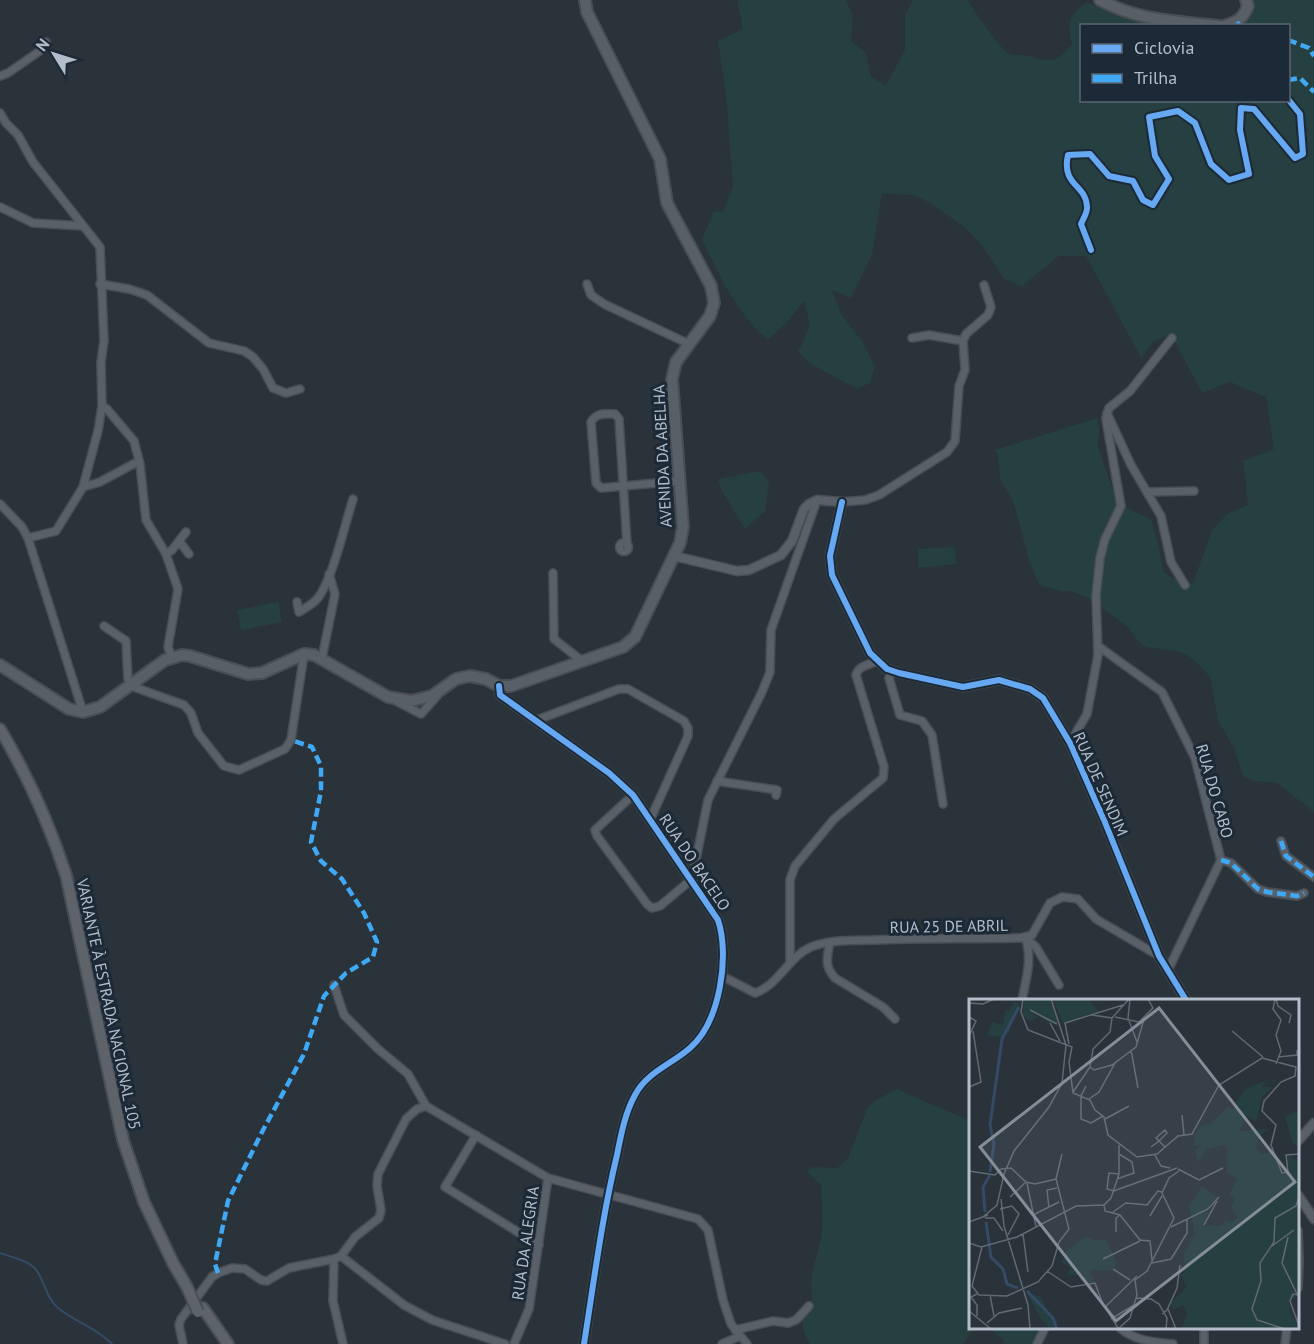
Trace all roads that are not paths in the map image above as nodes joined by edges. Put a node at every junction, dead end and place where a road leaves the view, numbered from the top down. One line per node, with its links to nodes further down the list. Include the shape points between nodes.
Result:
1 (585, 0): 17 (main road, AVENIDA DA ABELHA, via 587,12 660,159 667,203 711,286 714,303 710,316)
2 (1100, 0): 4 (main road, via 1140,17)
3 (1246, 0): 5 (main road, via 1244,16)
4 (1204, 24)
5 (1230, 24)
6 (46, 42): 7 (street, via 44,48)
7 (0, 76)
8 (0, 113): 10 (street)
9 (0, 207): 10 (street, via 33,223)
10 (83, 226): 11 (street, via 100,247)
11 (100, 284): 18 (street, via 147,295 208,343 244,351 253,357 273,388 286,393); 19 (street, via 104,341)
12 (587, 285): 17 (street, via 591,295 604,304)
13 (984, 285): 16 (street, via 991,307 988,315)
14 (912, 338): 16 (street, via 930,336)
15 (1173, 338): 20 (street)
16 (963, 341): 29 (street, via 965,370 959,386 955,441 947,452 879,495)
17 (689, 344): 22 (main road, AVENIDA DA ABELHA, via 676,362 672,379)
18 (300, 389)
19 (102, 406): 21 (street, via 134,441); 24 (street)
20 (1107, 413): 26 (street); 43 (street, via 1121,506 1100,558 1096,596)
21 (139, 461): 24 (street); 35 (street, via 146,520)
22 (680, 481): 23 (street); 37 (main road, AVENIDA DA ABELHA, via 683,527)
23 (624, 486): 23 (street, via 601,488 596,483 591,422 598,414 615,414 618,418); 34 (street)
24 (83, 487): 32 (street, via 56,531)
25 (1194, 491): 26 (street)
26 (1148, 492): 40 (street, via 1161,516 1171,562)
27 (353, 499): 39 (street)
28 (817, 500): 29 (street); 37 (street, via 804,509 792,542 781,555 749,570 737,571); 59 (street, via 771,630 770,672)
29 (842, 502): 48 (street, RUA DE SENDIM, via 830,556 832,574)
30 (0, 504): 32 (street)
31 (186, 532): 33 (street)
32 (28, 538): 55 (street)
33 (179, 541): 35 (street); 36 (street)
34 (627, 544)
35 (166, 554): 45 (street, via 178,590 168,647)
36 (189, 554)
37 (674, 556): 47 (main road, AVENIDA DA ABELHA, via 635,637 623,647)
38 (553, 573): 47 (street, via 554,639)
39 (329, 574): 41 (street, via 319,597 309,606 299,612); 46 (street, via 335,594)
40 (1185, 585)
41 (297, 602)
42 (105, 626): 51 (street, via 126,641)
43 (1098, 646): 58 (street, via 1086,714); 65 (street, RUA DO CABO, via 1162,692 1194,758)
44 (304, 654): 45 (main road, via 261,673 248,674 190,656); 46 (main road, AVENIDA DA ABELHA); 51 (street, via 291,740 285,749 239,770 224,766 198,733 184,705)
45 (172, 658): 51 (main road)
46 (322, 658): 52 (main road, AVENIDA DA ABELHA, via 388,697 411,701 432,696 470,676)
47 (582, 661): 53 (main road, AVENIDA DA ABELHA)
48 (877, 661): 50 (street, RUA DE SENDIM); 72 (street, via 862,667 856,675 884,767 883,778 834,819 795,866 790,880)
49 (0, 665): 55 (main road, via 69,709)
50 (892, 671): 58 (street, RUA DE SENDIM, via 963,687 999,680 1030,689 1043,698); 62 (street, via 889,678 900,715 922,721 932,735)
51 (131, 686): 55 (main road, via 100,707)
52 (499, 686): 53 (main road, AVENIDA DA ABELHA); 54 (street, RUA DO BACELO, via 500,695)
53 (511, 686): 54 (street)
54 (514, 705): 56 (street, RUA DO BACELO)
55 (83, 712)
56 (537, 720): 60 (street, RUA DO BACELO); 63 (street, via 628,689 684,721 688,736)
57 (0, 729): 91 (main road, VARIANTE À ESTRADA NACIONAL 105, bridge, via 52,832 66,875 123,1140 144,1202)
58 (1070, 743): 71 (street, RUA DE SENDIM)
59 (717, 781): 61 (street, via 777,790); 67 (street, via 708,800)
60 (633, 795): 63 (street, RUA DO BACELO); 67 (street, via 600,824 595,830 597,836 652,908 660,906)
61 (776, 795)
62 (944, 804)
63 (650, 820): 67 (street, RUA DO BACELO)
64 (1281, 841): 66 (street, via 1286,856)
65 (1221, 860): 68 (street, via 1231,863 1258,889 1297,896); 73 (street, RUA DO CABO)
66 (1314, 877)
67 (692, 879): 74 (street, RUA DO BACELO, via 722,930)
68 (1304, 893)
69 (1025, 937): 70 (street, RUA 25 DE ABRIL); 71 (street, RUA 25 DE ABRIL, via 1032,935 1050,903 1062,897 1078,899 1096,919); 76 (street); 77 (street, via 1030,956)
70 (830, 942): 72 (street, RUA 25 DE ABRIL, via 809,948); 79 (street, via 826,964 829,971)
71 (1159, 956): 73 (street, RUA DE SENDIM)
72 (790, 963): 74 (street, RUA 25 DE ABRIL, via 765,990 755,993)
73 (1168, 970): 78 (street, RUA DE SENDIM)
74 (722, 976): 85 (street, RUA DO BACELO, via 716,1004 699,1038 636,1092 626,1114)
75 (334, 985): 80 (street, via 344,1015 408,1074)
76 (1059, 986)
77 (1022, 999)
78 (1185, 999)
79 (895, 1019)
80 (426, 1106): 82 (street); 89 (street, via 406,1119 378,1174 379,1218)
81 (1314, 1123): 83 (street)
82 (476, 1135): 84 (street); 88 (street, via 445,1187)
83 (1299, 1140)
84 (548, 1178): 85 (street); 88 (street, RUA DA ALEGRIA)
85 (607, 1194): 95 (street, via 698,1219 708,1230 723,1300); 102 (street, RUA DO BACELO)
86 (1299, 1200): 87 (street)
87 (1314, 1219)
88 (539, 1245): 101 (street, RUA DA ALEGRIA, via 529,1309)
89 (337, 1257): 96 (street, via 289,1268 267,1281 244,1269 218,1273 181,1319); 99 (street, via 333,1301); 100 (street, via 432,1320)
90 (809, 1306): 95 (street, via 788,1323 773,1320)
91 (200, 1310): 97 (main road); 98 (main road)
92 (1044, 1329): 105 (street)
93 (1121, 1329): 106 (street, via 1138,1339)
94 (1287, 1329): 107 (street)
95 (738, 1333): 103 (street); 104 (street)
96 (183, 1344)
97 (219, 1344)
98 (228, 1344)
99 (343, 1344)
100 (505, 1344)
101 (514, 1344)
102 (584, 1344)
103 (722, 1344)
104 (747, 1344)
105 (1037, 1344)
106 (1173, 1344)
107 (1285, 1344)

